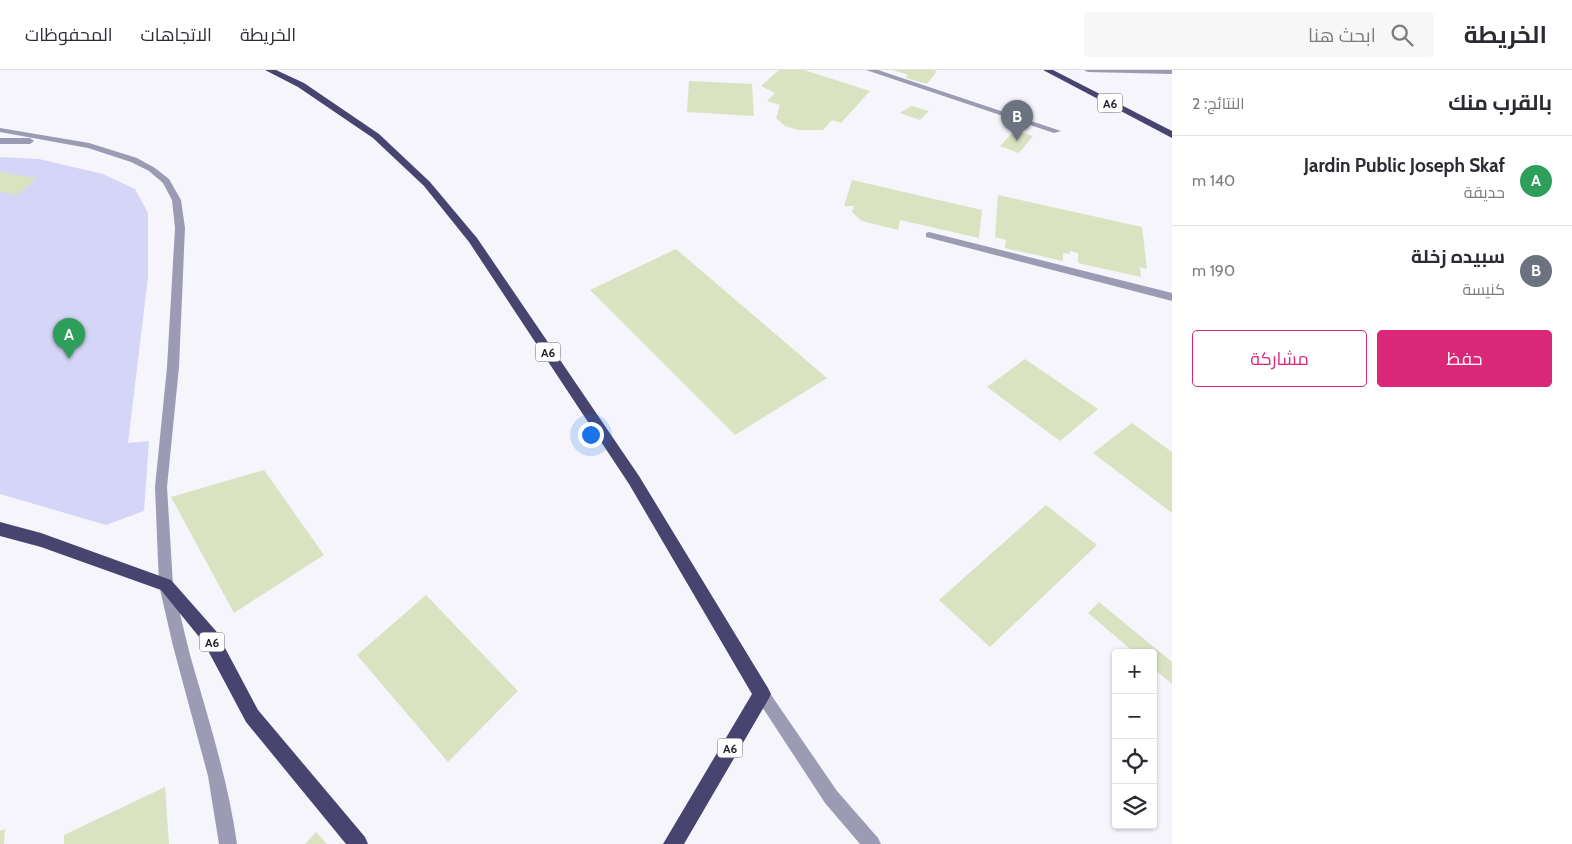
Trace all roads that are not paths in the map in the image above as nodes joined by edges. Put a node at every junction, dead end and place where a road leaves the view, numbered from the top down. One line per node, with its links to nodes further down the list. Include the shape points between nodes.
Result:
1 (269, 70): 15 (highway, A6, via 301,85 376,136 427,184 473,240 634,480)
2 (870, 70): 7 (street)
3 (1047, 70): 8 (highway, A6)
4 (1088, 70): 5 (street)
5 (1172, 72)
6 (0, 130): 10 (street)
7 (1056, 131)
8 (1172, 135)
9 (0, 141): 10 (street)
10 (62, 141): 14 (street, via 116,154 155,171 167,182 181,216 173,367 160,487)
11 (929, 235): 12 (street)
12 (1172, 297)
13 (0, 529): 14 (highway, A6, via 41,540)
14 (166, 585): 16 (street, via 214,763); 17 (highway, A6, via 210,637 252,716)
15 (762, 694): 18 (highway, A6); 19 (street, via 832,797)
16 (228, 844)
17 (358, 844)
18 (673, 844)
19 (872, 844)

